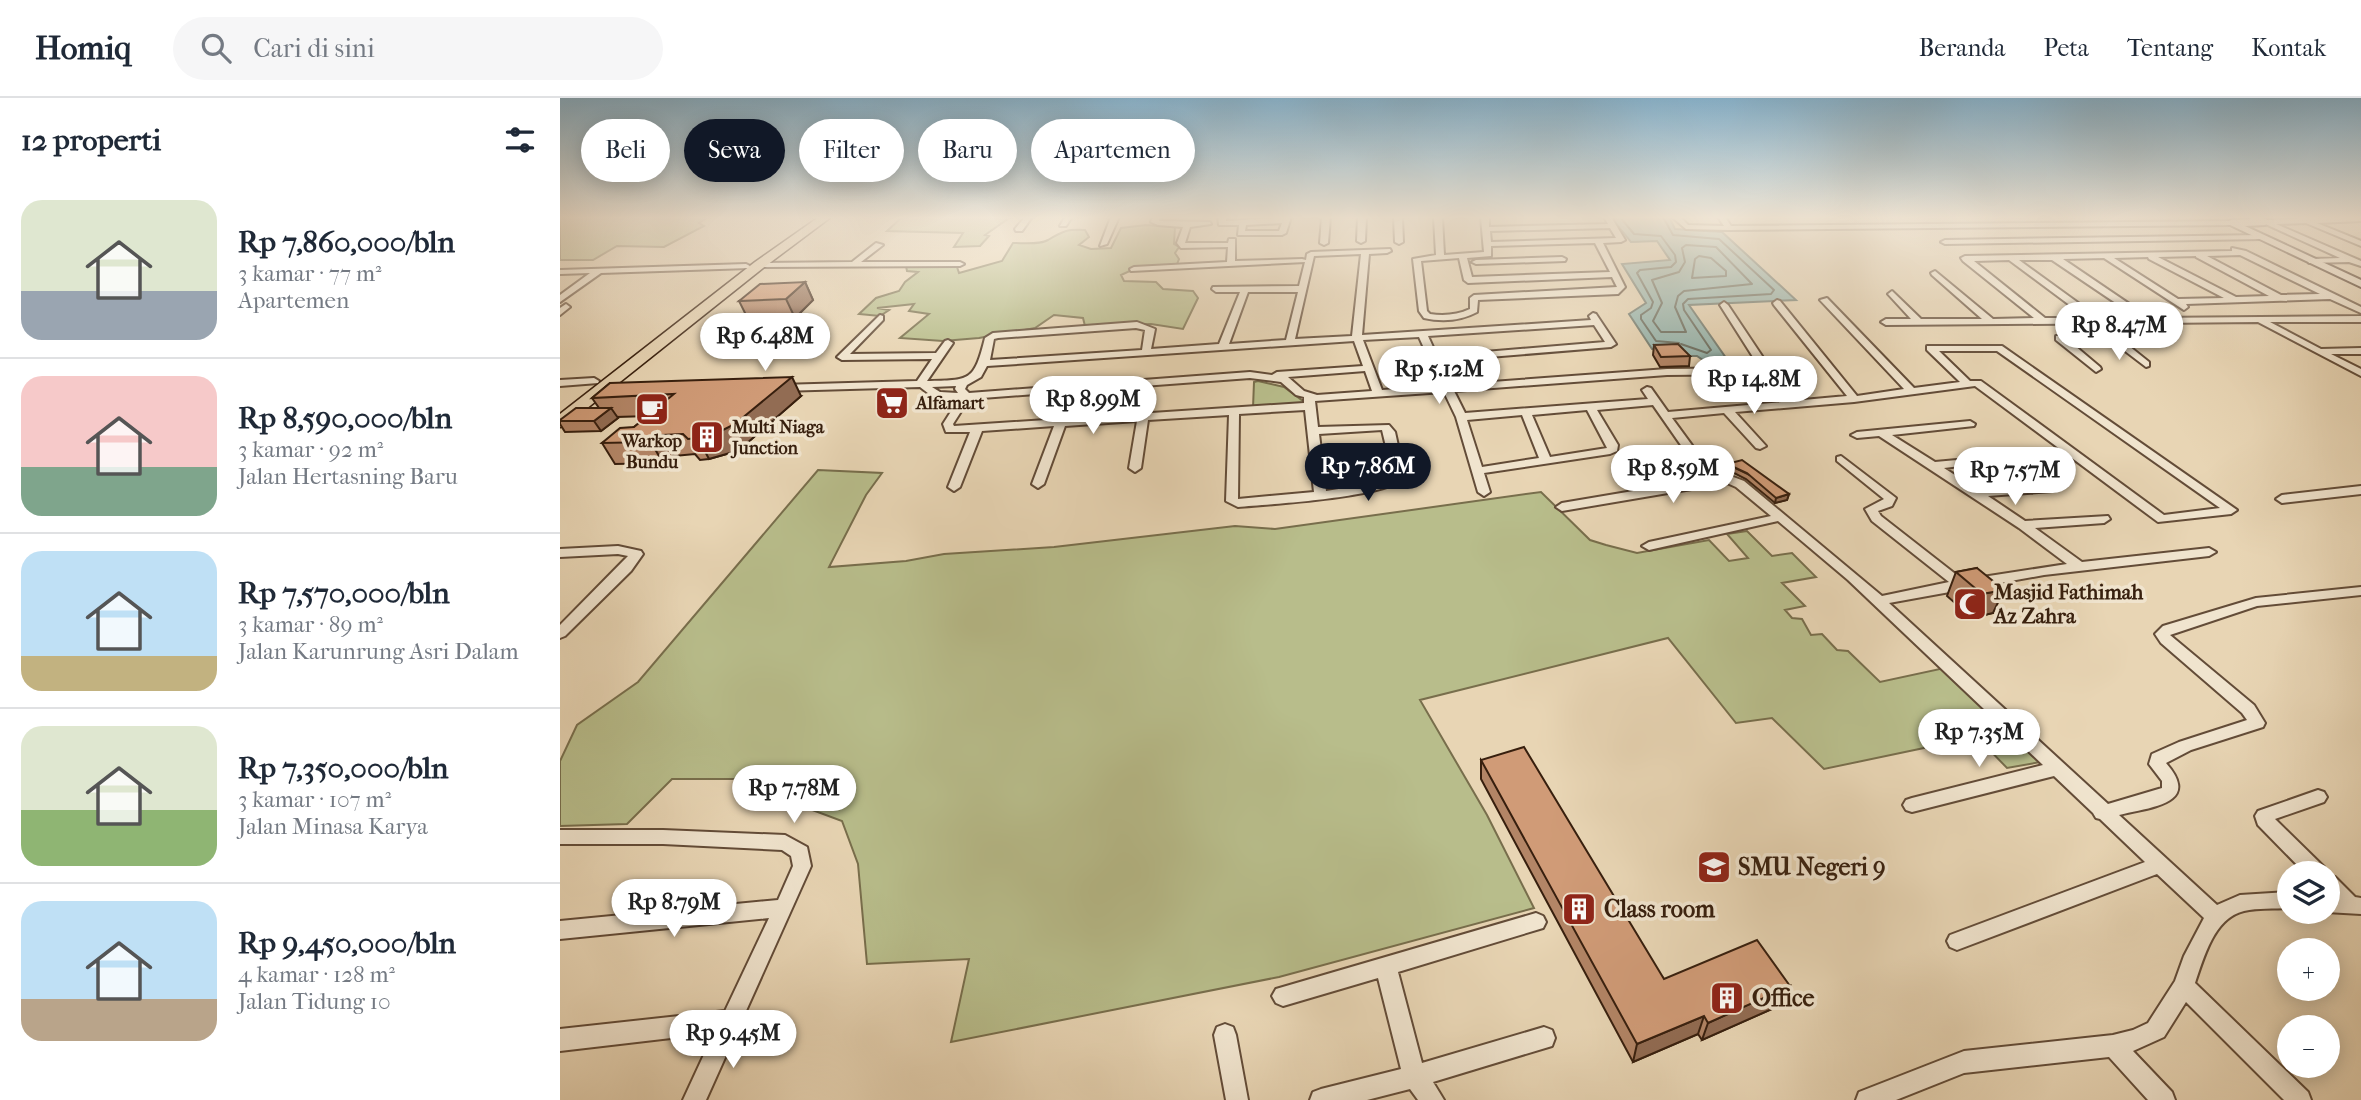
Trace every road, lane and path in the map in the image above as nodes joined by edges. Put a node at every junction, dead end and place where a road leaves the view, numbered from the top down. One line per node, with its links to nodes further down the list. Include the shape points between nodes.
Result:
1 (795, 264): 20 (street)
2 (948, 264): 3 (street)
3 (960, 264)
4 (1231, 264): 5 (street); 21 (street)
5 (1237, 264)
6 (1308, 264): 33 (street)
7 (1364, 264): 59 (street)
8 (1418, 264): 36 (street, via 1424,313 1441,318 1473,312)
9 (1464, 264): 29 (street)
10 (1564, 264): 26 (street)
11 (1610, 264): 25 (street)
12 (1972, 264): 50 (street)
13 (2019, 264): 48 (street)
14 (2064, 264): 46 (street)
15 (2117, 264): 40 (street)
16 (2165, 264): 28 (street)
17 (2216, 264): 27 (street)
18 (2265, 264): 35 (street)
19 (2318, 264): 30 (street)
20 (752, 265): 22 (street); 52 (main road); 56 (main road)
21 (1133, 269)
22 (599, 271): 23 (street); 43 (street)
23 (560, 272)
24 (1935, 273): 55 (street)
25 (1615, 274): 26 (street); 36 (street, via 1621,287 1618,291 1576,297)
26 (1570, 275): 29 (street)
27 (2239, 276): 28 (street); 37 (street)
28 (2192, 278): 39 (street)
29 (1468, 280): 36 (street)
30 (2361, 284)
31 (1216, 289): 32 (street)
32 (1245, 289): 33 (street); 62 (street)
33 (1303, 289): 60 (street)
34 (1892, 294): 54 (street)
35 (2332, 296): 37 (street); 44 (street)
36 (1474, 298)
37 (2282, 299): 39 (street)
38 (1824, 300): 84 (street)
39 (2235, 300): 40 (street)
40 (2176, 302): 49 (street)
41 (1777, 303): 89 (street)
42 (1724, 305): 72 (street)
43 (562, 306)
44 (2361, 310)
45 (880, 318): 66 (street, via 842,357)
46 (2149, 319): 48 (street); 49 (street); 58 (street, via 2165,332)
47 (2361, 319): 51 (street)
48 (2096, 320): 50 (street)
49 (2204, 320): 51 (street)
50 (2043, 321): 55 (street)
51 (2261, 321): 63 (street)
52 (687, 322): 56 (main road); 80 (main road)
53 (1886, 322): 54 (street)
54 (1919, 322): 55 (street)
55 (1991, 322)
56 (669, 323): 80 (main road)
57 (1422, 333): 59 (street); 67 (street); 67 (street, via 1595,319 1611,344)
58 (2110, 335): 69 (street); 71 (street, via 2059,338)
59 (1357, 337): 60 (street); 70 (street)
60 (1290, 341): 62 (street)
61 (948, 343): 66 (street)
62 (1223, 346): 65 (street)
63 (2319, 351): 64 (street); 73 (street)
64 (2361, 351)
65 (1146, 352): 68 (street); 68 (street, via 1150,329 1137,325 996,335 990,338)
66 (939, 356): 78 (street)
67 (1434, 359): 82 (street)
68 (984, 363): 77 (street, via 977,375)
69 (2146, 364)
70 (1370, 368): 74 (street); 86 (street)
71 (2096, 369)
72 (1767, 372): 82 (street, via 1667,372); 92 (street)
73 (2361, 373)
74 (1294, 374): 75 (street); 87 (street, via 1334,383 1345,393)
75 (1273, 375): 88 (street); 90 (street, via 1291,382)
76 (560, 383): 80 (street)
77 (963, 383): 78 (street); 88 (street, via 960,389)
78 (921, 384): 81 (street); 88 (street, via 937,395)
79 (1973, 384): 79 (street, via 1930,348 1999,348 2231,510 2162,519); 84 (street)
80 (594, 388): 85 (street); 93 (main road); 101 (main road)
81 (772, 388)
82 (1448, 389): 86 (street); 100 (street)
83 (1647, 390): 91 (street)
84 (1910, 390): 89 (street)
85 (610, 394)
86 (1378, 394): 87 (street)
87 (1356, 395): 90 (street)
88 (966, 396): 104 (street, via 948,429)
89 (1854, 399): 92 (street)
90 (1309, 401): 96 (street); 105 (street)
91 (1654, 402): 94 (street); 98 (street)
92 (1788, 404): 95 (street)
93 (560, 406)
94 (1590, 407): 97 (street); 112 (street, via 1613,449)
95 (1726, 409): 98 (street); 108 (street)
96 (1234, 411): 99 (street); 121 (street, via 1232,501)
97 (1526, 412): 100 (street); 112 (street)
98 (1665, 415): 110 (street)
99 (1143, 416): 102 (street); 114 (street)
100 (1461, 417): 115 (street)
101 (560, 422)
102 (1061, 422): 104 (street); 116 (street)
103 (1970, 424): 106 (street)
104 (977, 429): 117 (street)
105 (1312, 431): 121 (street); 121 (street, via 1385,427 1399,478)
106 (1882, 433): 107 (street); 113 (street)
107 (1857, 435)
108 (1760, 446)
109 (2020, 456): 113 (street)
110 (1696, 458)
111 (1841, 459): 132 (street, via 1890,498 1871,509 1876,518)
112 (1546, 460): 115 (street)
113 (1931, 466): 122 (street)
114 (1135, 468)
115 (1477, 471): 120 (street)
116 (1038, 484)
117 (954, 486)
118 (2052, 486): 122 (street)
119 (2361, 491): 123 (street)
120 (1484, 492)
121 (1320, 494)
122 (1975, 494): 127 (street)
123 (2282, 499)
124 (1562, 507): 125 (street, via 1728,479)
125 (1781, 517): 128 (street); 134 (street)
126 (2104, 519): 127 (street)
127 (2023, 525): 131 (street)
128 (1649, 546)
129 (2209, 552): 131 (street)
130 (560, 553): 135 (street, via 618,550 636,554)
131 (2077, 565): 132 (street)
132 (1958, 583): 134 (street)
133 (2361, 591): 139 (street, via 2256,602 2162,634 2248,709 2257,723 2158,759 2170,779 2171,791)
134 (1879, 601): 136 (street)
135 (560, 633)
136 (2055, 769): 138 (street); 139 (street)
137 (2319, 797): 141 (street, via 2264,816)
138 (1912, 805)
139 (2102, 813): 142 (street)
140 (560, 837): 146 (street, via 785,844 800,852 802,866)
141 (2304, 861)
142 (2159, 865): 147 (street); 150 (street)
143 (2340, 893): 145 (street)
144 (2277, 901): 147 (street, via 2240,903)
145 (2356, 906)
146 (784, 908): 149 (street); 154 (street)
147 (2215, 916): 152 (street)
148 (1536, 922): 151 (street)
149 (560, 930)
150 (1957, 942)
151 (1387, 967): 153 (street); 159 (street)
152 (2184, 986): 158 (street, via 2156,1030); 167 (street)
153 (1283, 996)
154 (732, 1021): 157 (street); 161 (street)
155 (1225, 1035): 162 (street)
156 (1544, 1038): 159 (street)
157 (560, 1041)
158 (2113, 1046): 160 (street, via 1965,1062); 166 (street)
159 (1414, 1077): 163 (street); 164 (street)
160 (1892, 1096): 165 (street)
161 (694, 1100)
162 (1237, 1100)
163 (1321, 1100)
164 (1433, 1100)
165 (1867, 1100)
166 (2164, 1100)
167 (2300, 1100)

